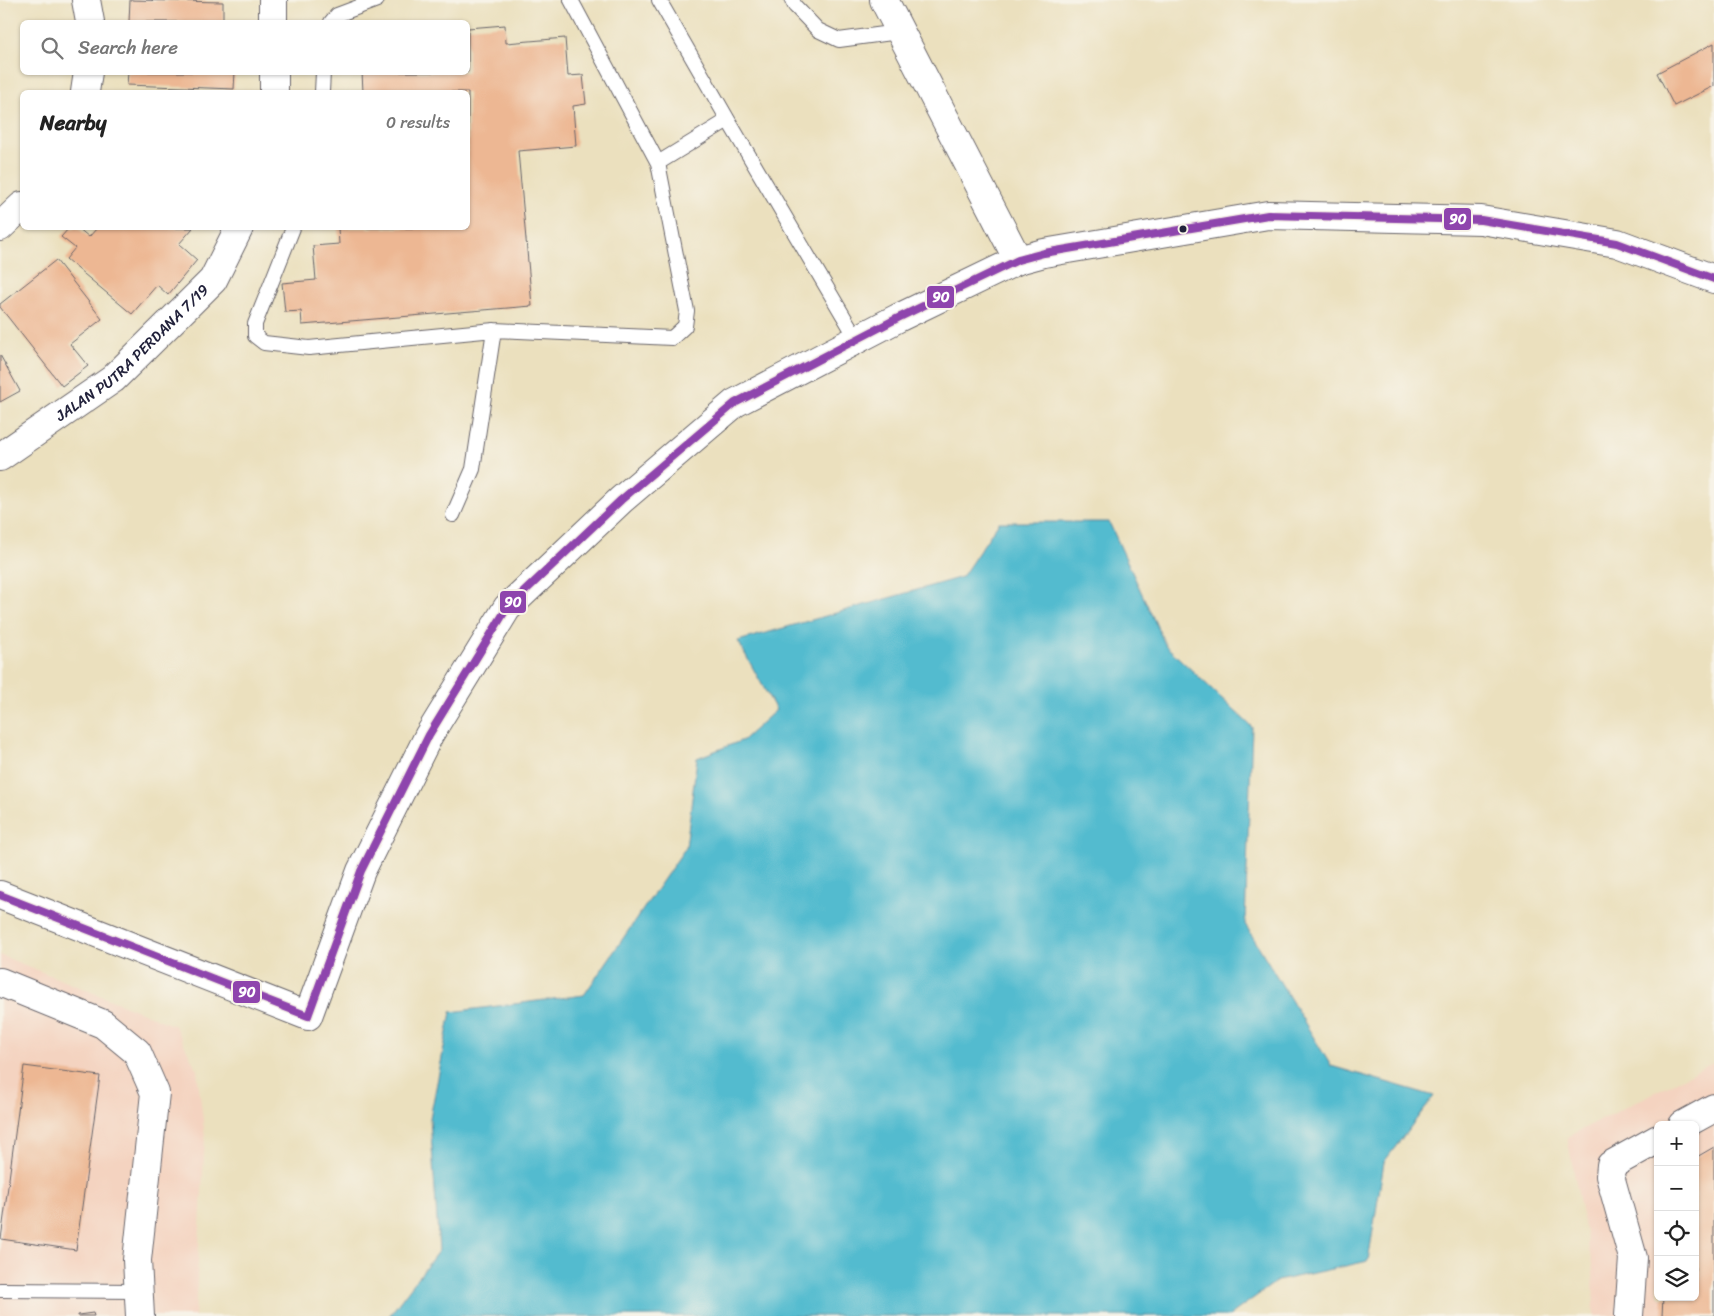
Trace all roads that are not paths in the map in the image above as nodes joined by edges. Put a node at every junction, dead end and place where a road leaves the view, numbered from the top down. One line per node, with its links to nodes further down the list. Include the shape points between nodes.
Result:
1 (86, 0): 8 (street)
2 (273, 0): 9 (street)
3 (377, 0): 10 (lane)
4 (571, 0): 19 (lane)
5 (659, 0): 18 (lane)
6 (792, 0): 11 (lane, via 818,30 839,40)
7 (884, 0): 11 (street)
8 (90, 20)
9 (273, 20)
10 (334, 20)
11 (899, 32): 24 (street)
12 (88, 75): 15 (street)
13 (274, 75): 16 (street)
14 (323, 75): 17 (lane)
15 (86, 90)
16 (274, 90)
17 (322, 90)
18 (728, 120): 19 (lane); 27 (lane)
19 (658, 163): 26 (lane, via 687,311 685,326 672,338)
20 (20, 208): 21 (street)
21 (0, 227)
22 (238, 230): 28 (street, JALAN PUTRA PERDANA 7/19, via 213,280 113,379)
23 (293, 230): 26 (lane, via 256,324 255,336 264,343 310,348)
24 (1018, 260): 25 (street, via 1268,215 1481,220 1617,243); 27 (street)
25 (1714, 279)
26 (494, 330): 29 (lane, via 473,469)
27 (857, 339): 30 (street, via 735,403 621,500 508,608 429,735 366,863 308,1016)
28 (0, 457)
29 (453, 515)
30 (0, 895)
31 (0, 982): 36 (street, via 103,1024 137,1052 156,1093 137,1260)
32 (1714, 1108): 33 (street)
33 (1690, 1121)
34 (1654, 1141): 37 (street, via 1611,1165 1610,1176 1633,1258)
35 (0, 1290): 36 (lane)
36 (139, 1303)
37 (1629, 1316)

